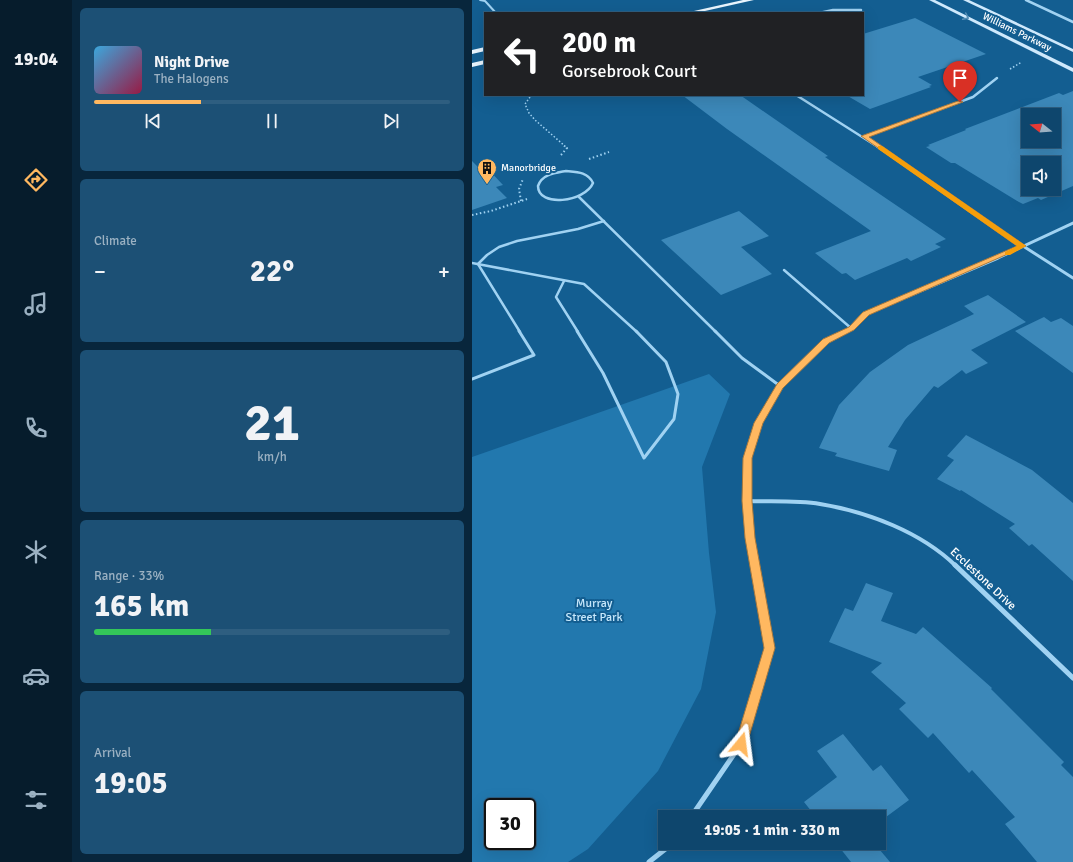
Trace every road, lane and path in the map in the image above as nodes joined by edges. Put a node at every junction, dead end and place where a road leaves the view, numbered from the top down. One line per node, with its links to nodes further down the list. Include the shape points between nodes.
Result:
1 (480, 0): 7 (lane, via 485,1)
2 (752, 0): 8 (main road)
3 (931, 0): 16 (main road, Williams Parkway, one-way to 16)
4 (965, 0): 12 (main road, Williams Parkway)
5 (1026, 0): 10 (street)
6 (861, 10): 9 (street)
7 (495, 12)
8 (693, 12)
9 (824, 12)
10 (1073, 22)
11 (484, 49): 13 (main road)
12 (1073, 51)
13 (472, 52)
14 (484, 62): 15 (main road)
15 (472, 65)
16 (1073, 70)
17 (997, 78): 20 (street, via 973,97)
18 (798, 96): 20 (street)
19 (530, 97): 21 (path, via 525,104 529,113 566,148)
20 (864, 136): 29 (street)
21 (560, 157)
22 (525, 177): 25 (path, via 518,193)
23 (540, 194): 24 (lane, via 549,199 559,200); 24 (lane, via 537,186 547,175 561,171 576,171 585,173 594,182 587,193); 25 (path)
24 (579, 197): 27 (lane)
25 (521, 201): 26 (path)
26 (472, 215)
27 (604, 221): 31 (lane, via 499,247); 37 (lane, via 742,358)
28 (1073, 223): 29 (street)
29 (1023, 246): 33 (street); 35 (street, via 866,314)
30 (472, 263): 31 (lane)
31 (478, 264): 34 (lane); 36 (lane, via 534,355)
32 (784, 270): 35 (lane)
33 (1073, 278)
34 (564, 281): 34 (lane, via 584,284 666,362 678,394 674,420 644,458 602,373 556,297)
35 (852, 328): 37 (street, via 826,341)
36 (472, 379)
37 (780, 386): 38 (street, via 758,423 747,458)
38 (747, 501): 39 (street, Ecclestone Drive, via 819,504 877,518 915,537 947,557); 40 (street, via 750,538 769,648 741,744)
39 (1073, 678)
40 (696, 810)
41 (664, 850): 42 (street)
42 (649, 862)

